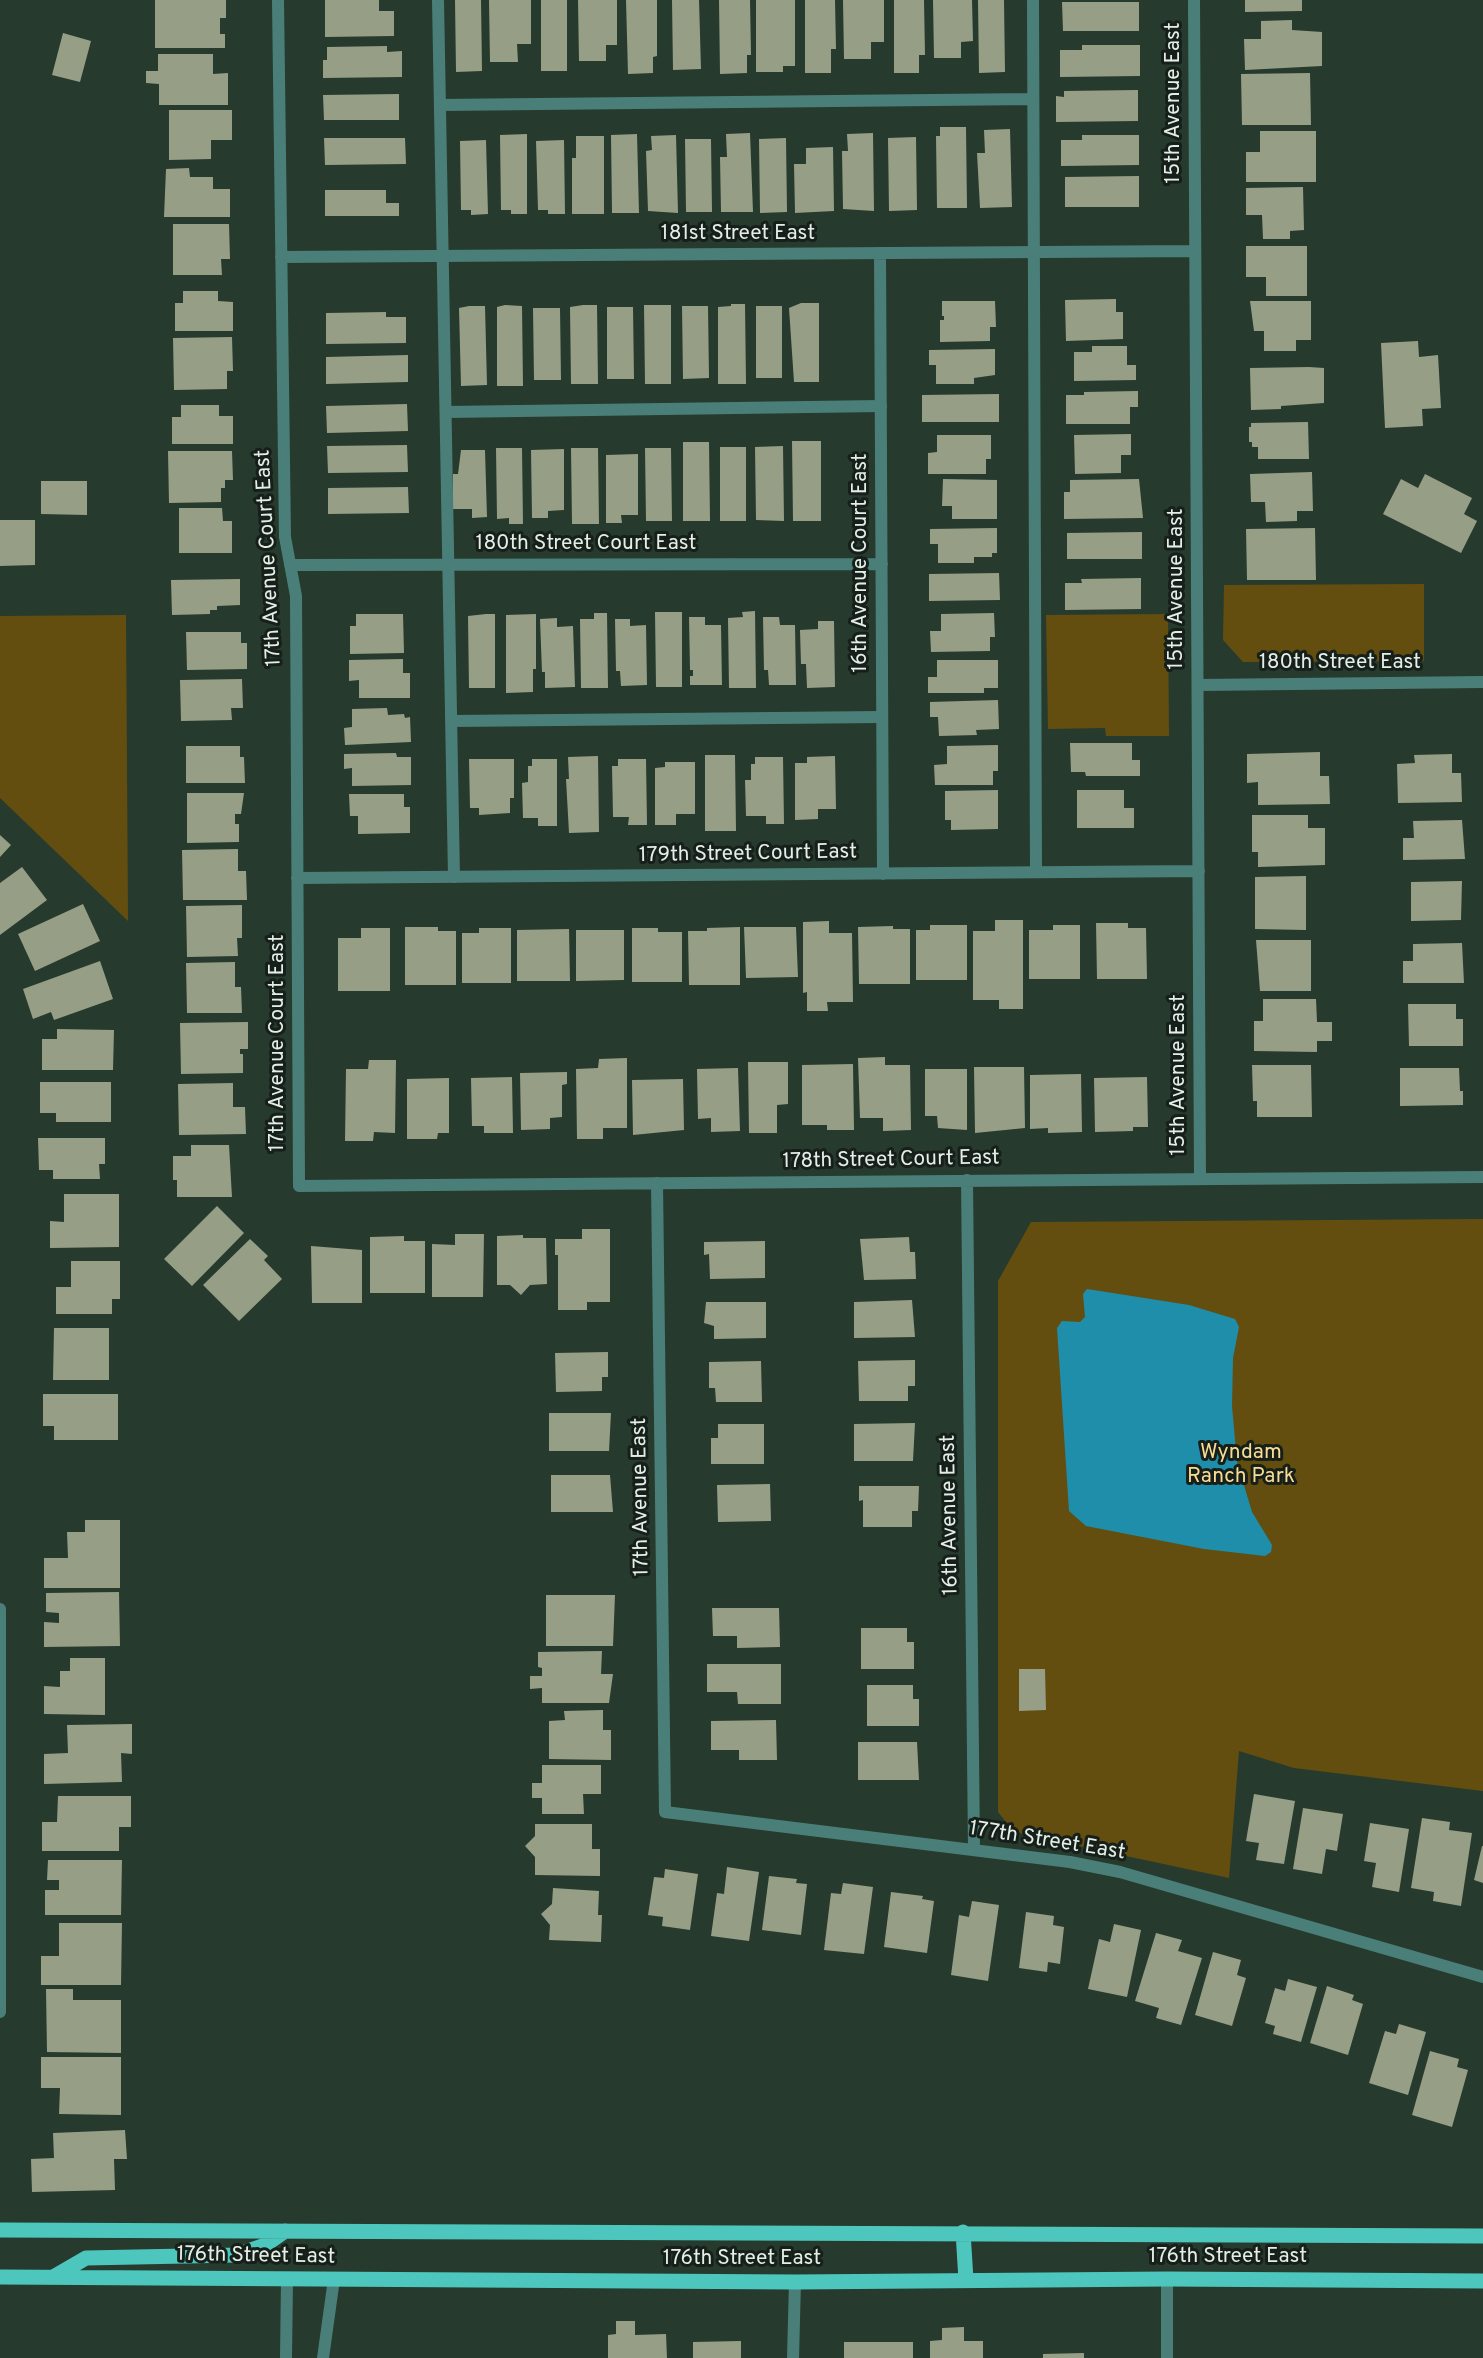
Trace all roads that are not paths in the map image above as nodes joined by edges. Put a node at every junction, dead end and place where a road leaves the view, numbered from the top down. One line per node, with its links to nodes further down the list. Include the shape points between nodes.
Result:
1 (278, 0): 11 (street, 17th Avenue Court East)
2 (438, 0): 6 (street)
3 (1033, 0): 5 (street)
4 (1194, 0): 7 (street, 15th Avenue East)
5 (1032, 99): 6 (street); 8 (street)
6 (440, 105): 10 (street)
7 (1195, 251): 8 (street, 181st Street East); 18 (street, 15th Avenue East)
8 (1032, 252): 9 (street, 181st Street East); 22 (street)
9 (880, 253): 10 (street, 181st Street East); 12 (street, 16th Avenue Court East)
10 (443, 256): 11 (street, 181st Street East); 13 (street)
11 (281, 257): 15 (street, 17th Avenue Court East, via 285,537)
12 (881, 406): 13 (street); 14 (street, 16th Avenue Court East)
13 (446, 412): 16 (street)
14 (882, 564): 16 (street, 180th Street Court East); 19 (street, 16th Avenue Court East)
15 (290, 565): 16 (street, 180th Street Court East); 24 (street, 17th Avenue Court East, via 296,596)
16 (448, 565): 20 (street)
17 (1483, 682): 18 (street, 180th Street East)
18 (1198, 685): 21 (street, 15th Avenue East)
19 (882, 717): 20 (street); 23 (street, 16th Avenue Court East)
20 (451, 721): 25 (street)
21 (1199, 871): 22 (street, 179th Street Court East); 27 (street, 15th Avenue East)
22 (1036, 872): 23 (street, 179th Street Court East)
23 (883, 874): 25 (street, 179th Street Court East)
24 (297, 878): 25 (street, 179th Street Court East); 30 (street, 17th Avenue Court East)
25 (454, 878)
26 (1483, 1177): 27 (street, 178th Street Court East)
27 (1200, 1178): 28 (street, 178th Street Court East)
28 (967, 1180): 29 (street, 178th Street Court East); 33 (street, 16th Avenue East)
29 (657, 1183): 30 (street, 178th Street Court East); 32 (street, 17th Avenue East)
30 (299, 1186)
31 (0, 1609): 35 (street)
32 (665, 1812): 33 (street, 177th Street East)
33 (974, 1849): 34 (street, 177th Street East, via 1120,1872)
34 (1483, 1977)
35 (0, 2012)
36 (0, 2230): 37 (main road, 176th Street East)
37 (285, 2231): 38 (main road, 176th Street East); 40 (main road, via 265,2245 236,2255 86,2258)
38 (963, 2232): 39 (main road, 176th Street East); 45 (main road)
39 (1483, 2236)
40 (56, 2276): 41 (main road, 176th Street East); 42 (main road, 176th Street East)
41 (0, 2277)
42 (287, 2279): 43 (main road, 176th Street East); 48 (street)
43 (334, 2279): 47 (main road, 176th Street East); 49 (street)
44 (1167, 2279): 45 (main road, 176th Street East); 46 (main road, 176th Street East); 51 (street)
45 (966, 2280): 47 (main road, 176th Street East)
46 (1483, 2281)
47 (795, 2282): 50 (street)
48 (286, 2358)
49 (323, 2358)
50 (792, 2358)
51 (1167, 2358)

